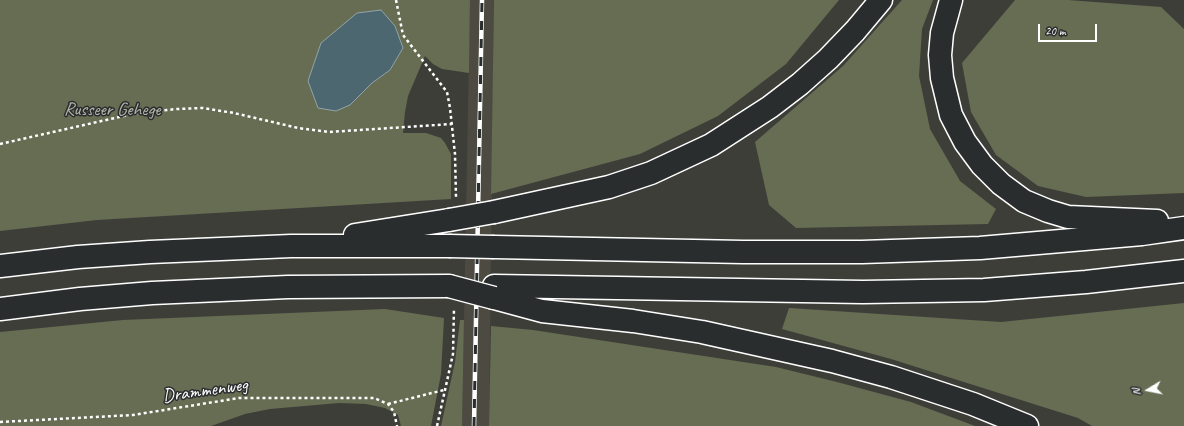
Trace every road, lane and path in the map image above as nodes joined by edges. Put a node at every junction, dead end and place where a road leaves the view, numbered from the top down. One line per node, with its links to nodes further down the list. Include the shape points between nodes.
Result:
1 (396, 0): 4 (path, via 403,35 447,92)
2 (880, 0): 6 (highway, bridge, via 855,31 800,84 770,107 711,145 651,173 610,187 494,212)
3 (951, 0): 7 (highway, via 942,33 940,55 942,78 951,115 965,142 1001,184 1024,201 1068,216)
4 (452, 124): 5 (path, via 329,132 203,108 177,109 136,113); 6 (path, via 455,154)
5 (0, 144)
6 (453, 210): 9 (highway)
7 (1184, 223)
8 (1184, 228): 9 (highway, bridge, via 980,248 862,252)
9 (291, 246): 10 (highway, via 142,252)
10 (0, 266)
11 (1184, 271): 12 (highway, via 984,290)
12 (494, 292): 13 (highway, bridge); 20 (highway, via 542,311 702,332 832,361 973,404)
13 (451, 293): 14 (highway, via 288,286 80,299); 15 (path, via 453,354)
14 (0, 309)
15 (444, 390): 16 (path); 19 (path)
16 (388, 404): 17 (path, Drammenweg, via 374,398 239,398 133,415); 18 (path, via 394,412)
17 (0, 422)
18 (397, 426)
19 (437, 426)
20 (1027, 426)

